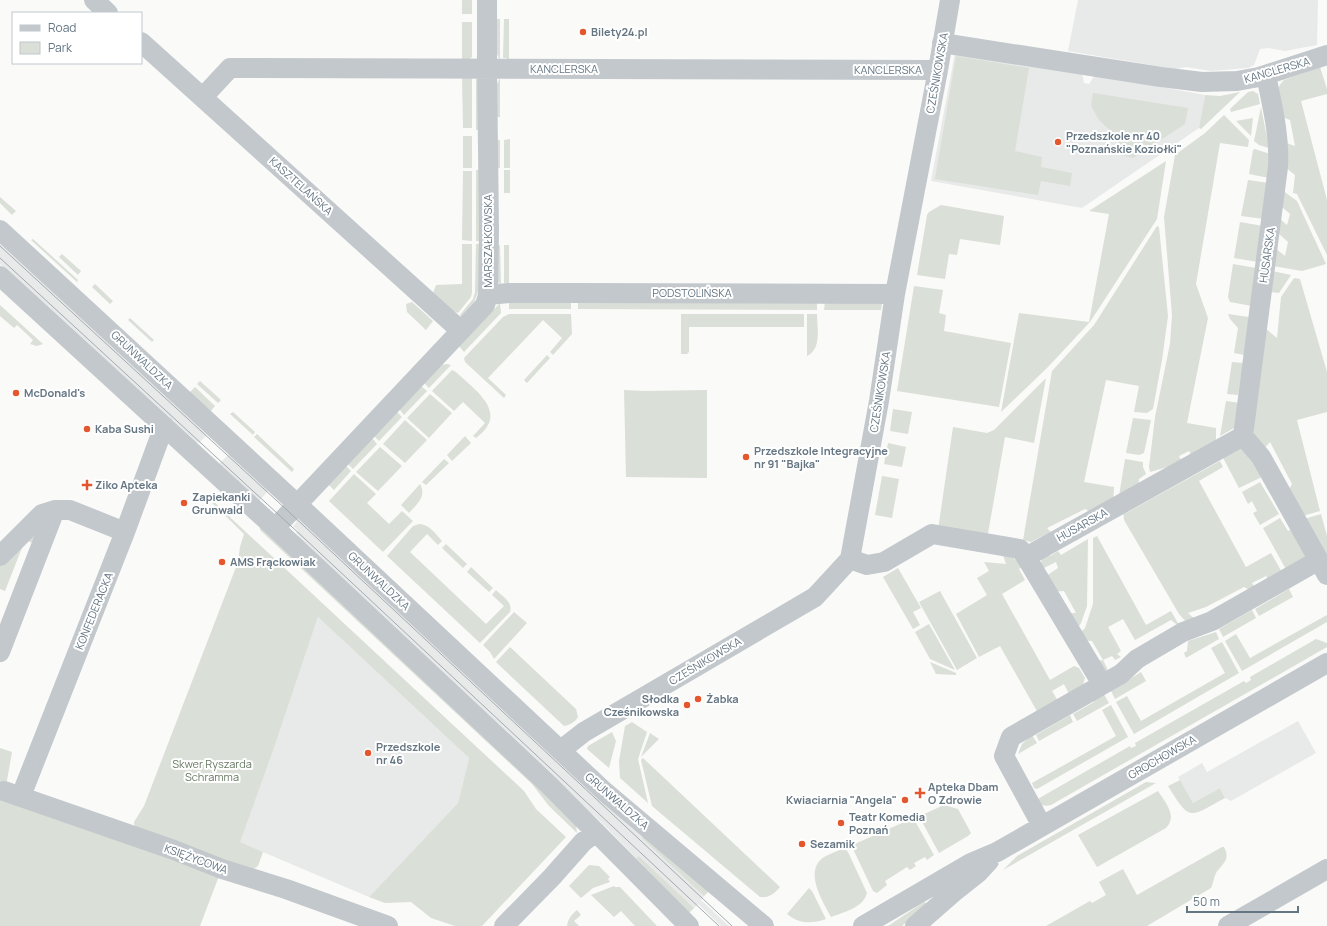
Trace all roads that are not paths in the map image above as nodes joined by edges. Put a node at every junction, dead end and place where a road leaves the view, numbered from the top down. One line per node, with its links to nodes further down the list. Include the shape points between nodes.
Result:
1 (94, 0): 4 (street)
2 (487, 0): 8 (street, MARSZAŁKOWSKA)
3 (950, 0): 6 (street, CZEŚNIKOWSKA)
4 (107, 12)
5 (142, 43): 11 (street, KASZTELAŃSKA)
6 (942, 43): 9 (street, CZEŚNIKOWSKA); 10 (street, KANCLERSKA, via 1202,82 1237,81)
7 (1327, 55): 10 (street, KANCLERSKA)
8 (487, 68): 9 (street, KANCLERSKA); 11 (street, KANCLERSKA, via 230,68); 15 (street, MARSZAŁKOWSKA)
9 (938, 70): 14 (street, CZEŚNIKOWSKA)
10 (1266, 75): 19 (street, HUSARSKA, via 1279,153)
11 (203, 96): 16 (street, KASZTELAŃSKA)
12 (0, 230): 18 (street, GRUNWALDZKA)
13 (0, 276): 17 (street)
14 (895, 294): 15 (street, PODSTOLIŃSKA); 27 (street, CZEŚNIKOWSKA, via 879,401)
15 (488, 295): 16 (street, MARSZAŁKOWSKA, via 485,305)
16 (460, 330): 21 (street, MARSZAŁKOWSKA)
17 (164, 426): 20 (street); 24 (street, KONFEDERACKA)
18 (225, 436): 20 (street); 21 (street, GRUNWALDZKA)
19 (1243, 436): 26 (street, HUSARSKA); 28 (street, via 1261,457)
20 (202, 461): 23 (street)
21 (297, 504): 23 (street, MARSZAŁKOWSKA); 32 (street, GRUNWALDZKA)
22 (55, 510): 24 (street, via 70,510); 25 (street, via 42,514); 29 (street)
23 (275, 528): 35 (street)
24 (125, 532): 33 (street, KONFEDERACKA)
25 (0, 556)
26 (1026, 557): 27 (street, via 1020,549 932,534 884,562 867,565); 31 (street)
27 (850, 559): 32 (street, CZEŚNIKOWSKA, via 815,597 584,732)
28 (1323, 568): 31 (street, via 1212,621 1183,632 1137,659 1121,674)
29 (0, 652)
30 (1327, 663): 34 (street, GROCHOWSKA)
31 (1102, 684): 34 (street, via 1011,737 1004,756)
32 (561, 750): 41 (street, GRUNWALDZKA, via 622,808)
33 (13, 793): 38 (street, KSIĘŻYCOWA)
34 (1042, 826): 36 (street, GROCHOWSKA)
35 (596, 832): 39 (street, via 583,842); 40 (street)
36 (997, 852): 42 (street, GROCHOWSKA, via 971,863); 43 (street, GROCHOWSKA, via 978,873)
37 (1327, 870): 44 (street)
38 (388, 926)
39 (504, 926)
40 (689, 926)
41 (764, 926)
42 (863, 926)
43 (914, 926)
44 (1228, 926)

